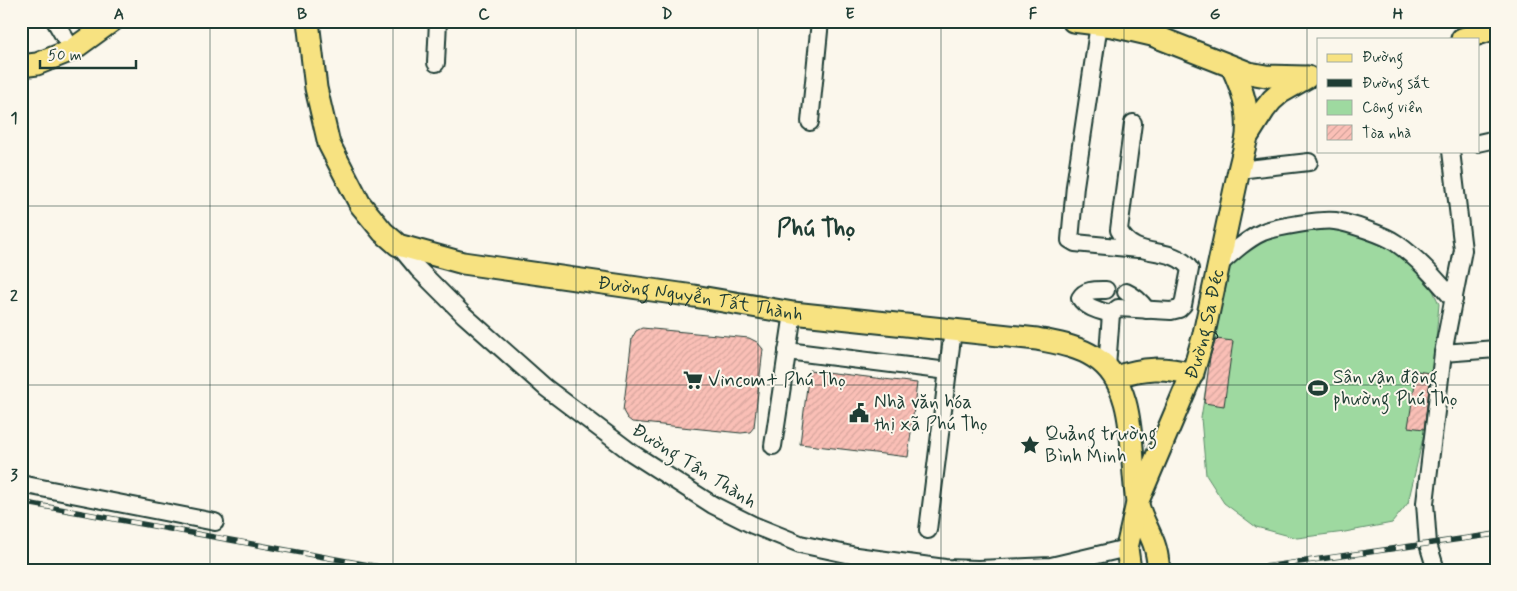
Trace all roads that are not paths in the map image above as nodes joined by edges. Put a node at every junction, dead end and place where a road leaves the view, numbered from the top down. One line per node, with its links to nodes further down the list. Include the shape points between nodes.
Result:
1 (55, 21): 10 (street)
2 (112, 21): 10 (main road)
3 (308, 21): 23 (main road, Đường Nguyễn Tất Thành, via 316,88 329,144 360,204)
4 (438, 21): 11 (street)
5 (820, 21): 15 (street)
6 (1073, 21): 7 (main road)
7 (1108, 24): 13 (main road, via 1152,35); 24 (street, via 1075,186 1070,240)
8 (1496, 28): 9 (main road)
9 (1465, 38)
10 (72, 50): 12 (main road, via 37,64)
11 (436, 63)
12 (21, 66)
13 (1232, 67): 14 (main road, via 1266,76); 17 (main road, Đường Sa Đéc, via 1244,95)
14 (1313, 77): 17 (main road, Đường Sa Đéc, via 1272,100)
15 (810, 122)
16 (1133, 123): 24 (street, via 1118,230 1128,244)
17 (1247, 137): 22 (main road, Đường Sa Đéc)
18 (1496, 139): 19 (street)
19 (1480, 143)
20 (1451, 152): 28 (street, via 1463,250)
21 (1308, 162): 22 (street)
22 (1238, 170): 25 (main road, Đường Sa Đéc)
23 (398, 245): 30 (main road, Đường Nguyễn Tất Thành, via 463,263); 44 (street, Đường Tân Thành, via 464,316 546,388 632,453 713,505 753,525 800,544 856,556 945,568)
24 (1141, 249): 29 (street, via 1184,260 1190,269 1183,305 1179,309)
25 (1220, 264): 28 (street, via 1262,232 1333,221 1359,227 1395,242 1429,270); 38 (main road, Đường Sa Đéc)
26 (1106, 290): 31 (street, via 1087,291 1080,298 1090,307)
27 (1126, 292): 29 (street)
28 (1454, 300): 35 (street)
29 (1147, 310): 31 (street, via 1118,308)
30 (793, 313): 32 (main road, Đường Nguyễn Tất Thành); 34 (street)
31 (1111, 314): 37 (street)
32 (953, 330): 36 (street); 37 (main road, Đường Nguyễn Tất Thành, via 1037,339 1075,348 1094,357)
33 (1496, 349): 35 (street)
34 (787, 352): 36 (street); 39 (street)
35 (1443, 352): 46 (street, via 1425,511 1428,544)
36 (948, 371): 43 (street)
37 (1112, 372): 38 (main road, via 1146,369); 41 (main road, via 1126,409 1131,434)
38 (1193, 374): 41 (main road, Đường Sa Đéc)
39 (773, 446)
40 (21, 484): 42 (street)
41 (1137, 503): 44 (main road); 45 (main road, via 1155,545)
42 (215, 522)
43 (928, 530)
44 (1129, 561)
45 (1158, 565)
46 (1436, 570)

